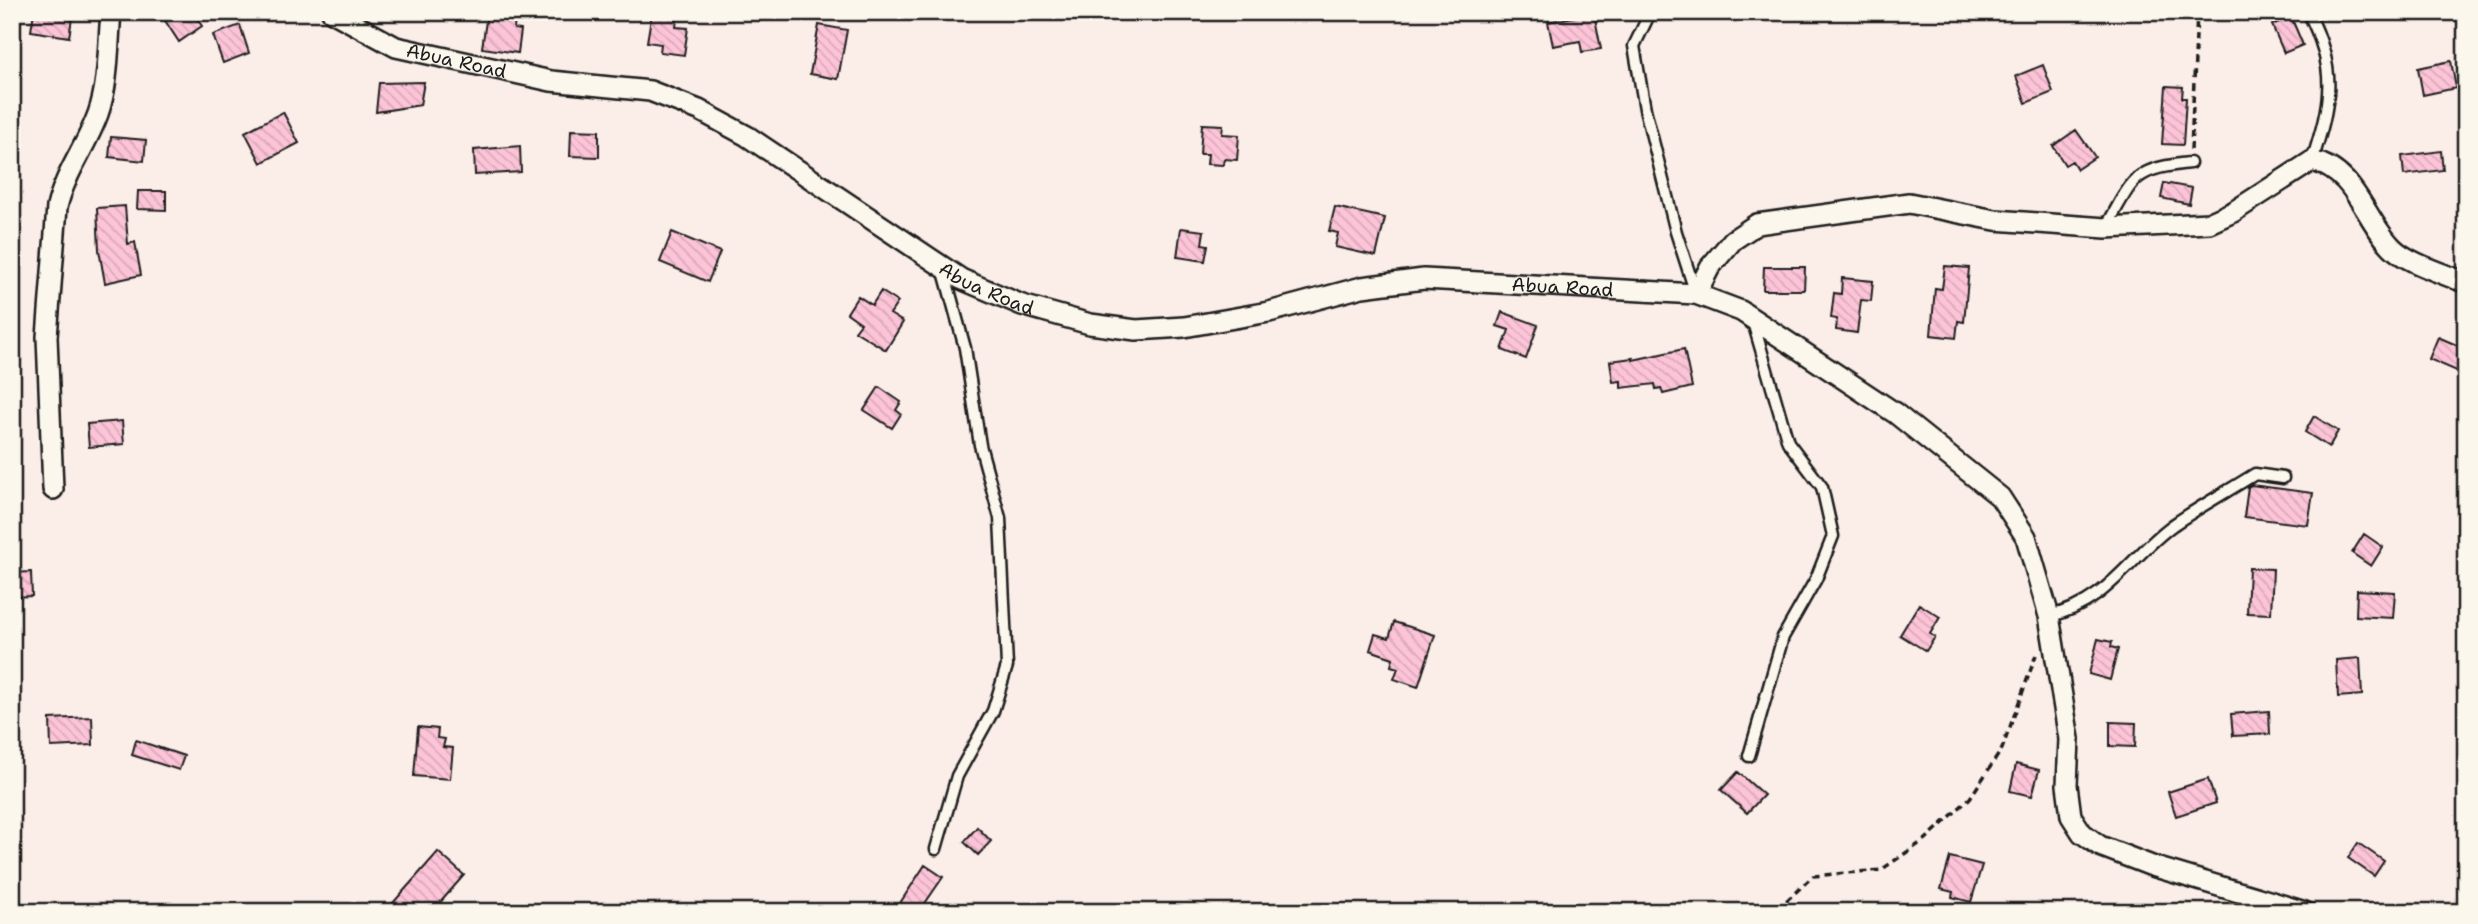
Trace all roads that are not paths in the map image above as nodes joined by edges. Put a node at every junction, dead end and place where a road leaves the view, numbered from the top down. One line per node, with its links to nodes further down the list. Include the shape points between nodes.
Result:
1 (111, 12): 13 (street, via 99,111 61,187 57,207 47,337)
2 (332, 12): 8 (street, Abua Road, via 396,47 551,81 650,91 699,110 747,136)
3 (2308, 12): 5 (lane, via 2329,69 2327,116)
4 (1649, 15): 10 (lane, via 1634,46 1654,146)
5 (2312, 161): 7 (street, via 2208,223); 9 (street, via 2326,164 2348,183 2393,248)
6 (2190, 163): 7 (lane, via 2153,167 2139,176)
7 (2106, 228): 10 (street, via 1995,220 1909,203 1758,223 1733,240 1710,267)
8 (943, 268): 10 (street, Abua Road, via 1022,305 1090,324 1136,330 1269,312 1362,287 1424,279); 16 (lane, via 965,348 980,444 1000,518 1007,666 993,711 957,776)
9 (2466, 283)
10 (1696, 294): 11 (street)
11 (1752, 318): 14 (street, via 1895,413 2000,497 2026,537); 15 (lane, via 1788,442 1822,487 1833,536 1816,579 1783,637)
12 (2283, 478): 14 (lane, via 2255,474 2171,526 2124,573 2074,611)
13 (53, 489)
14 (2049, 616): 17 (street, via 2069,739 2071,816 2082,833 2100,846 2152,866)
15 (1749, 756)
16 (936, 849)
17 (2305, 912)

